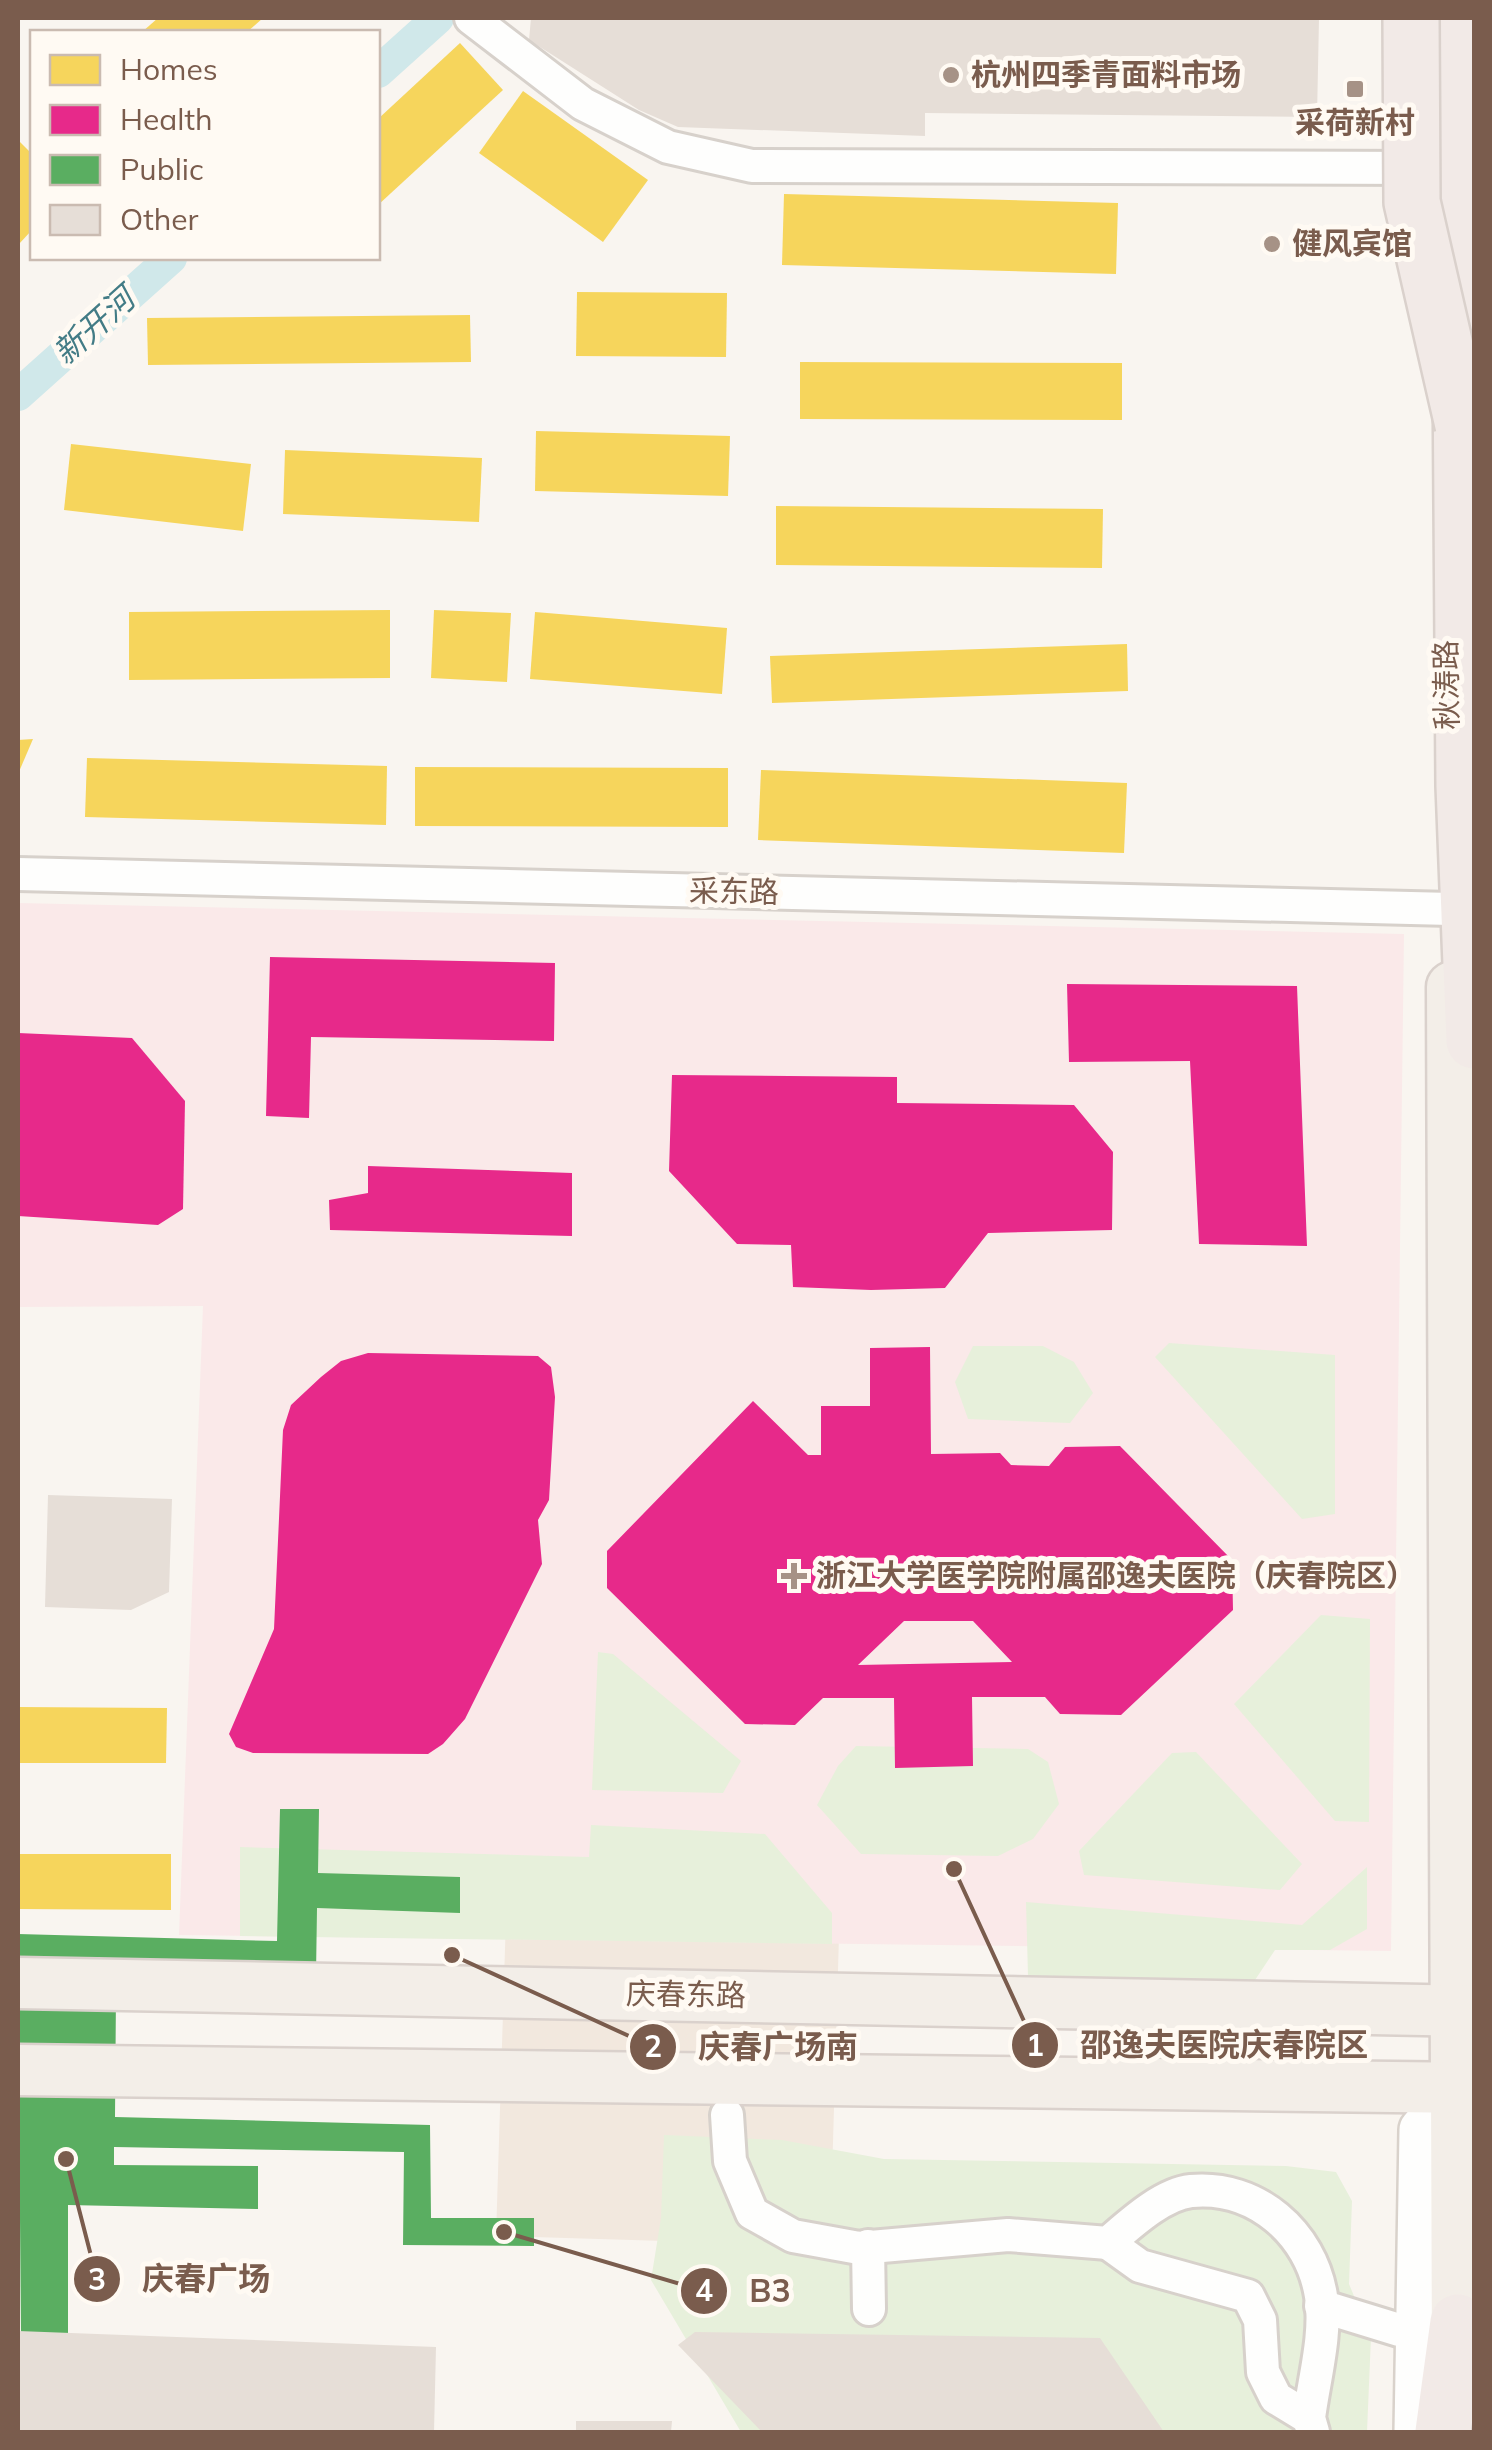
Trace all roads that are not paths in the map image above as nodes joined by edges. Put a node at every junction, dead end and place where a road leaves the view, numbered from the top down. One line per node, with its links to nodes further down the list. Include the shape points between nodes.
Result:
1 (471, 18): 5 (street, via 583,104 668,147 752,166)
2 (1411, 18): 6 (highway, bridge, via 1412,202)
3 (1436, 18): 5 (main road, 秋涛路)
4 (1462, 18): 6 (highway, bridge)
5 (1438, 168): 8 (main road, 秋涛路)
6 (1463, 425): 9 (highway, via 1464,786)
7 (18, 874): 8 (street, 采东路)
8 (1451, 909): 11 (main road, 秋涛路)
9 (1474, 1041)
10 (18, 1983): 11 (main road, 庆春东路)
11 (1466, 2010): 13 (main road, 秋涛路)
12 (18, 2070): 13 (main road)
13 (1466, 2088): 19 (main road, 秋涛路); 22 (main road, via 1422,2130)
14 (727, 2115): 16 (street, via 730,2161 752,2213 793,2236)
15 (1108, 2243): 16 (street, via 1008,2236); 17 (street, via 1141,2214 1189,2191 1237,2195 1269,2209 1294,2232 1315,2273); 21 (street, via 1140,2266 1248,2296 1260,2320 1263,2372 1276,2398)
16 (868, 2246): 18 (street)
17 (1321, 2306): 20 (street); 21 (street)
18 (869, 2309)
19 (1458, 2322): 23 (highway); 24 (main road, 秋涛路)
20 (1399, 2330)
21 (1311, 2425)
22 (1417, 2432)
23 (1443, 2432)
24 (1455, 2432)

